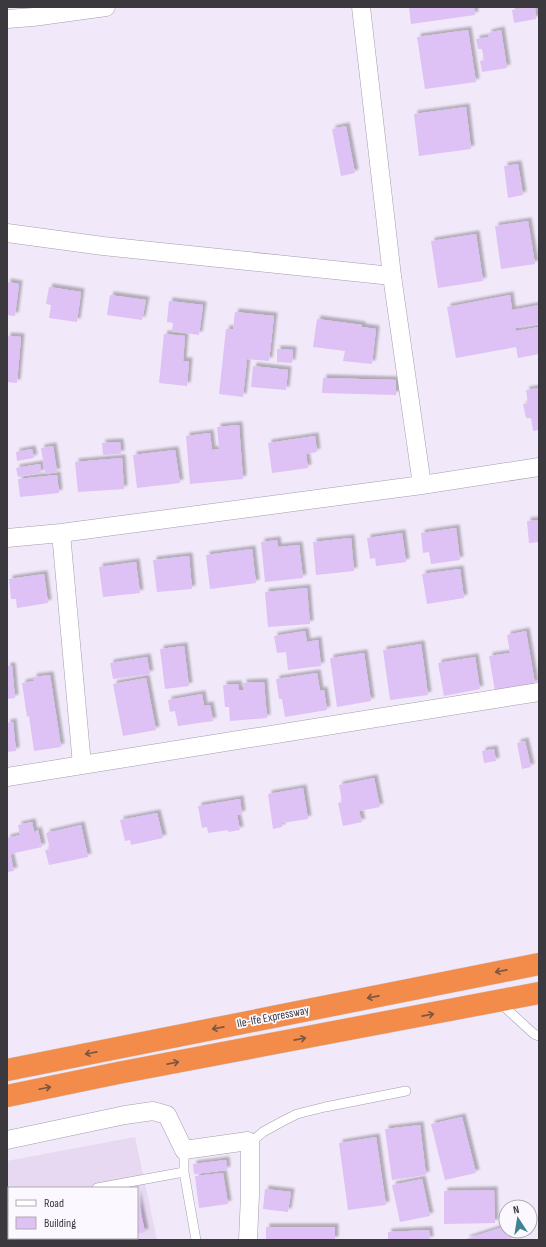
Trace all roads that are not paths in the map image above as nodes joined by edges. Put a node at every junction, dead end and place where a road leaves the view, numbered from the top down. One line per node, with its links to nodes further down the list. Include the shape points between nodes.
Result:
1 (106, 7): 3 (street)
2 (361, 7): 5 (street)
3 (7, 19)
4 (7, 233): 5 (street, via 111,247)
5 (392, 276): 7 (street)
6 (539, 467): 7 (street)
7 (422, 485): 8 (street)
8 (61, 533): 9 (street); 11 (street)
9 (7, 538)
10 (539, 692): 11 (street)
11 (82, 765): 12 (street)
12 (7, 777)
13 (539, 964): 17 (highway, Ile-Ife Expressway, one-way to 17)
14 (539, 993): 15 (highway)
15 (499, 1001): 16 (lane); 19 (highway, one-way to 15)
16 (539, 1036)
17 (7, 1070)
18 (406, 1091): 21 (lane, via 297,1114 263,1132)
19 (7, 1096)
20 (7, 1140): 22 (street, via 153,1111 167,1115)
21 (250, 1143): 22 (street, via 246,1141); 26 (street)
22 (184, 1150): 23 (lane)
23 (184, 1172): 24 (lane); 25 (lane)
24 (102, 1187)
25 (196, 1240)
26 (248, 1240)

